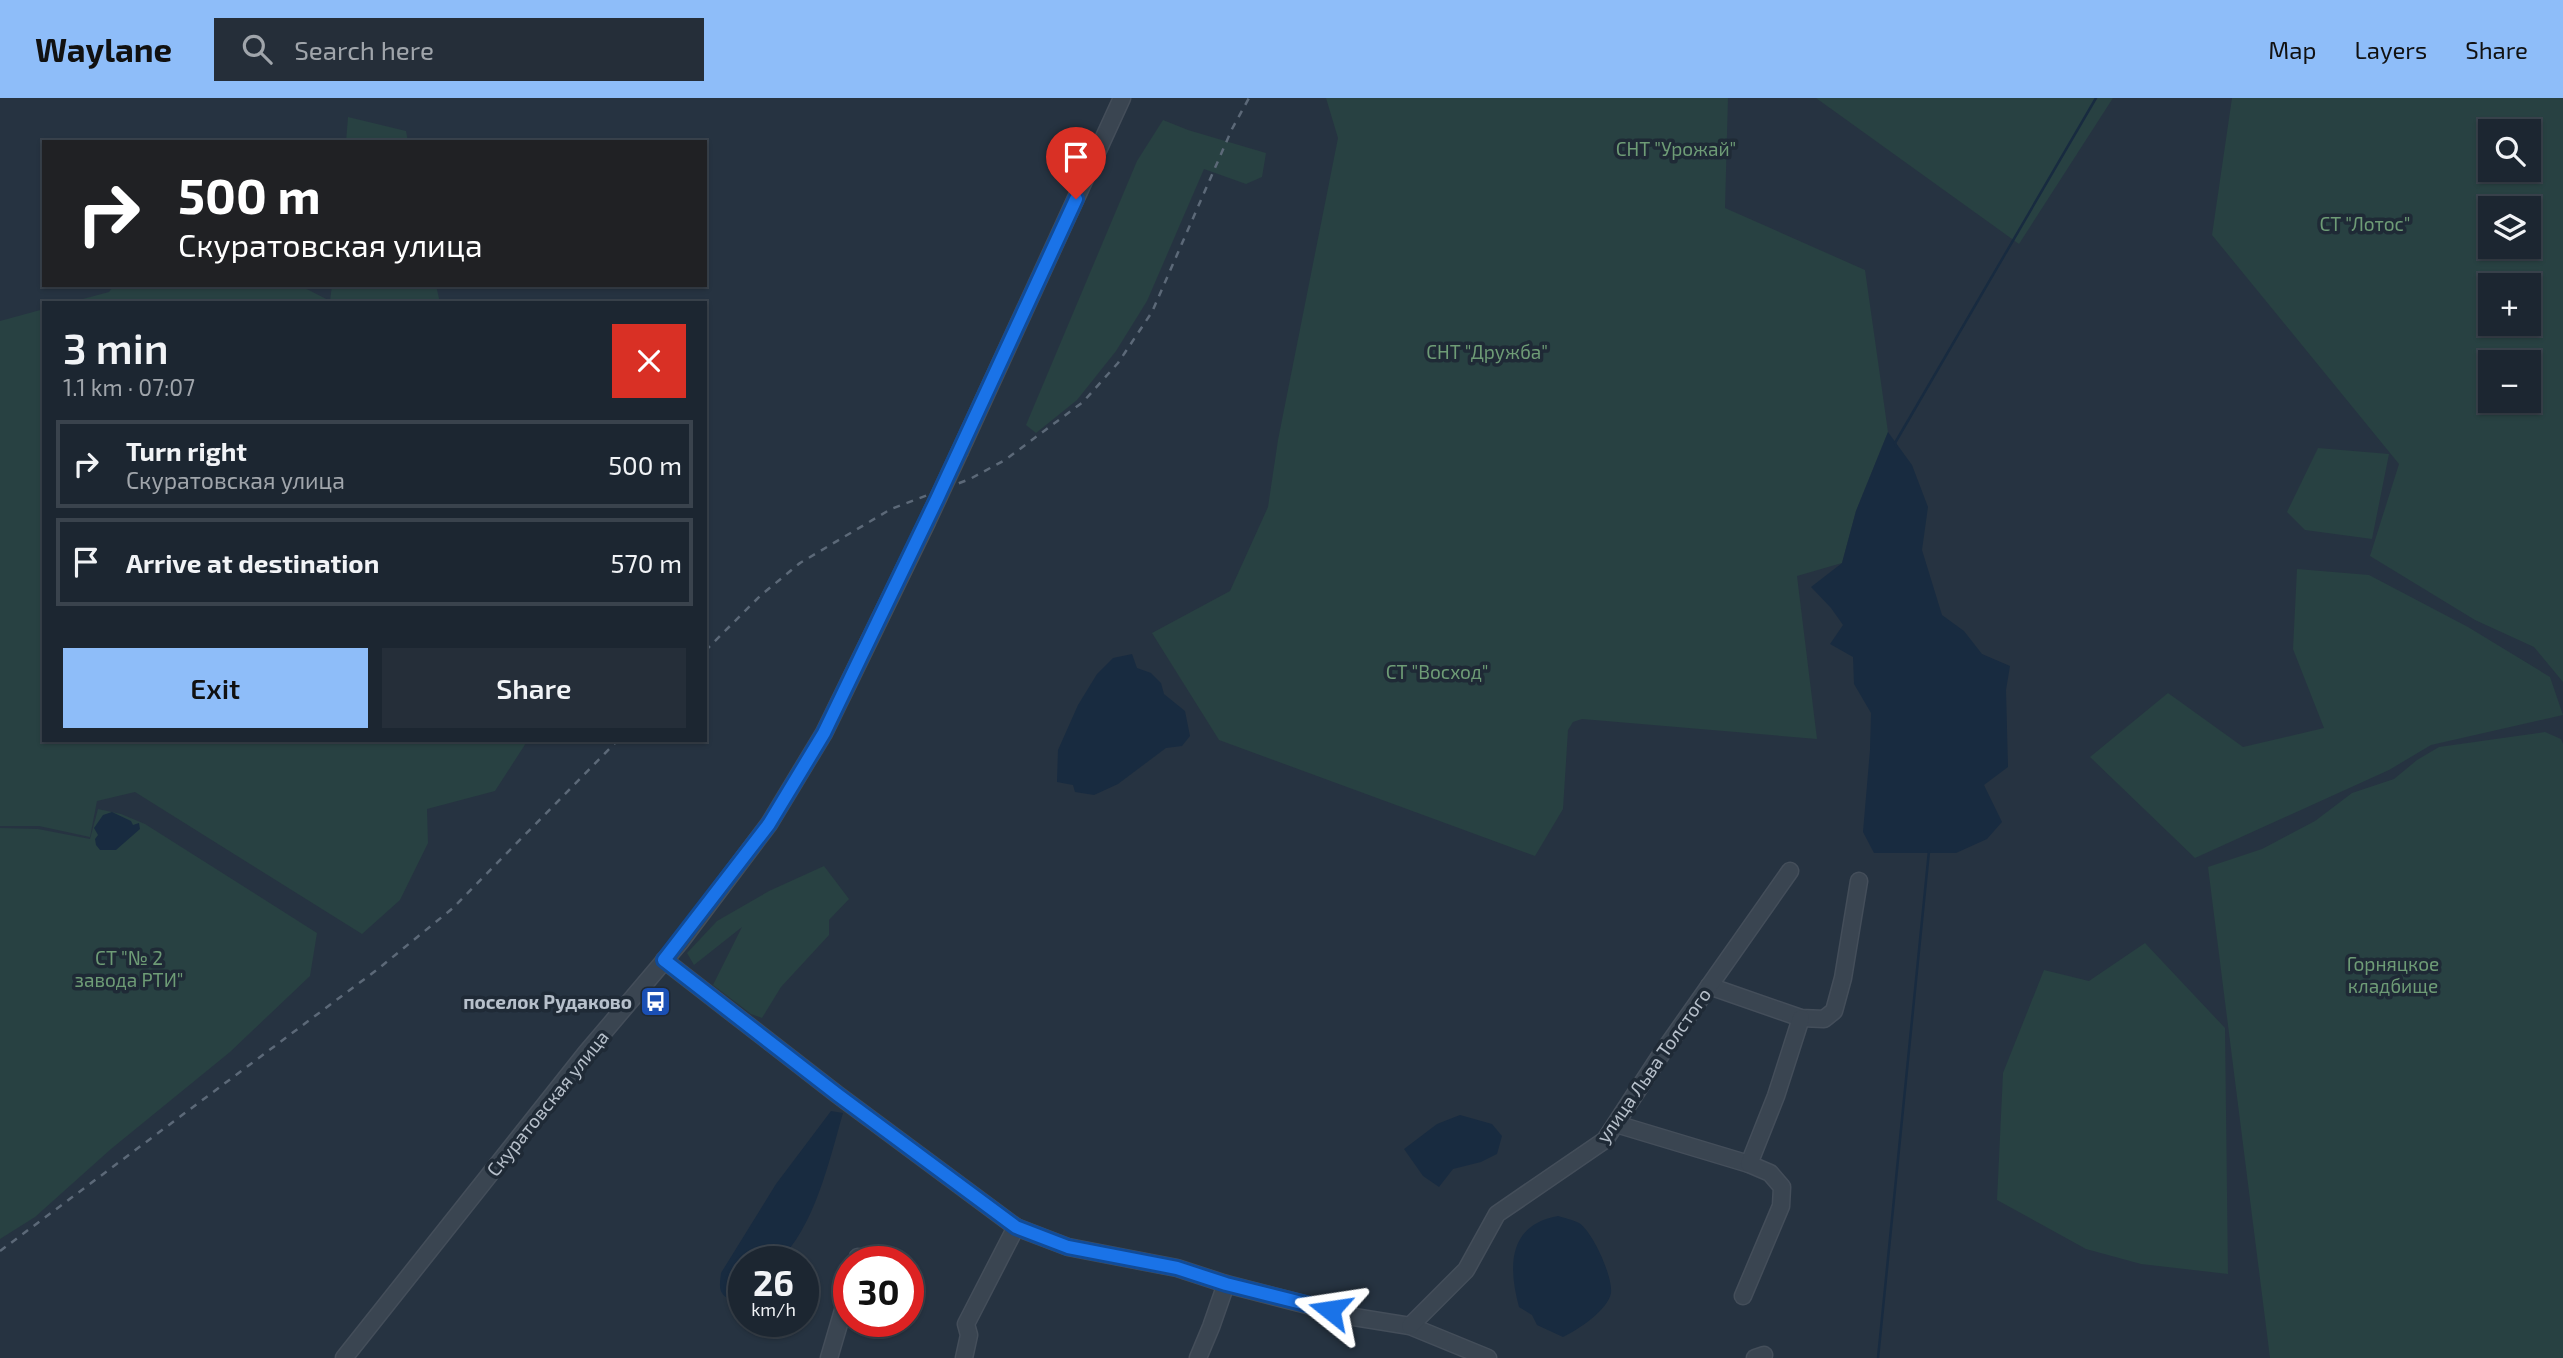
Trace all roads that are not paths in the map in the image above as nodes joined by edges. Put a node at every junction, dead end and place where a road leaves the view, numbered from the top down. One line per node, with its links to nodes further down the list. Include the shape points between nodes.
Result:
1 (1122, 98): 4 (street, Скуратовская улица, bridge, via 852,679 769,824)
2 (1790, 872): 5 (street, улица Льва Толстого)
3 (1859, 881): 6 (street, via 1834,1011 1824,1019)
4 (664, 960): 9 (street); 14 (street, Скуратовская улица)
5 (1709, 986): 6 (street); 7 (street, улица Льва Толстого)
6 (1801, 1018): 8 (street)
7 (1616, 1124): 8 (street); 12 (street, улица Льва Толстого, via 1605,1140 1497,1214 1466,1270)
8 (1749, 1164): 11 (street, via 1770,1172 1782,1187 1781,1206)
9 (1016, 1227): 10 (street, via 1068,1247 1177,1268); 16 (street, via 966,1324 969,1335)
10 (1226, 1284): 12 (street, via 1354,1317); 17 (street)
11 (1743, 1296)
12 (1410, 1325): 18 (street)
13 (835, 1337): 15 (street)
14 (344, 1358)
15 (829, 1358)
16 (964, 1358)
17 (1198, 1358)
18 (1488, 1358)

